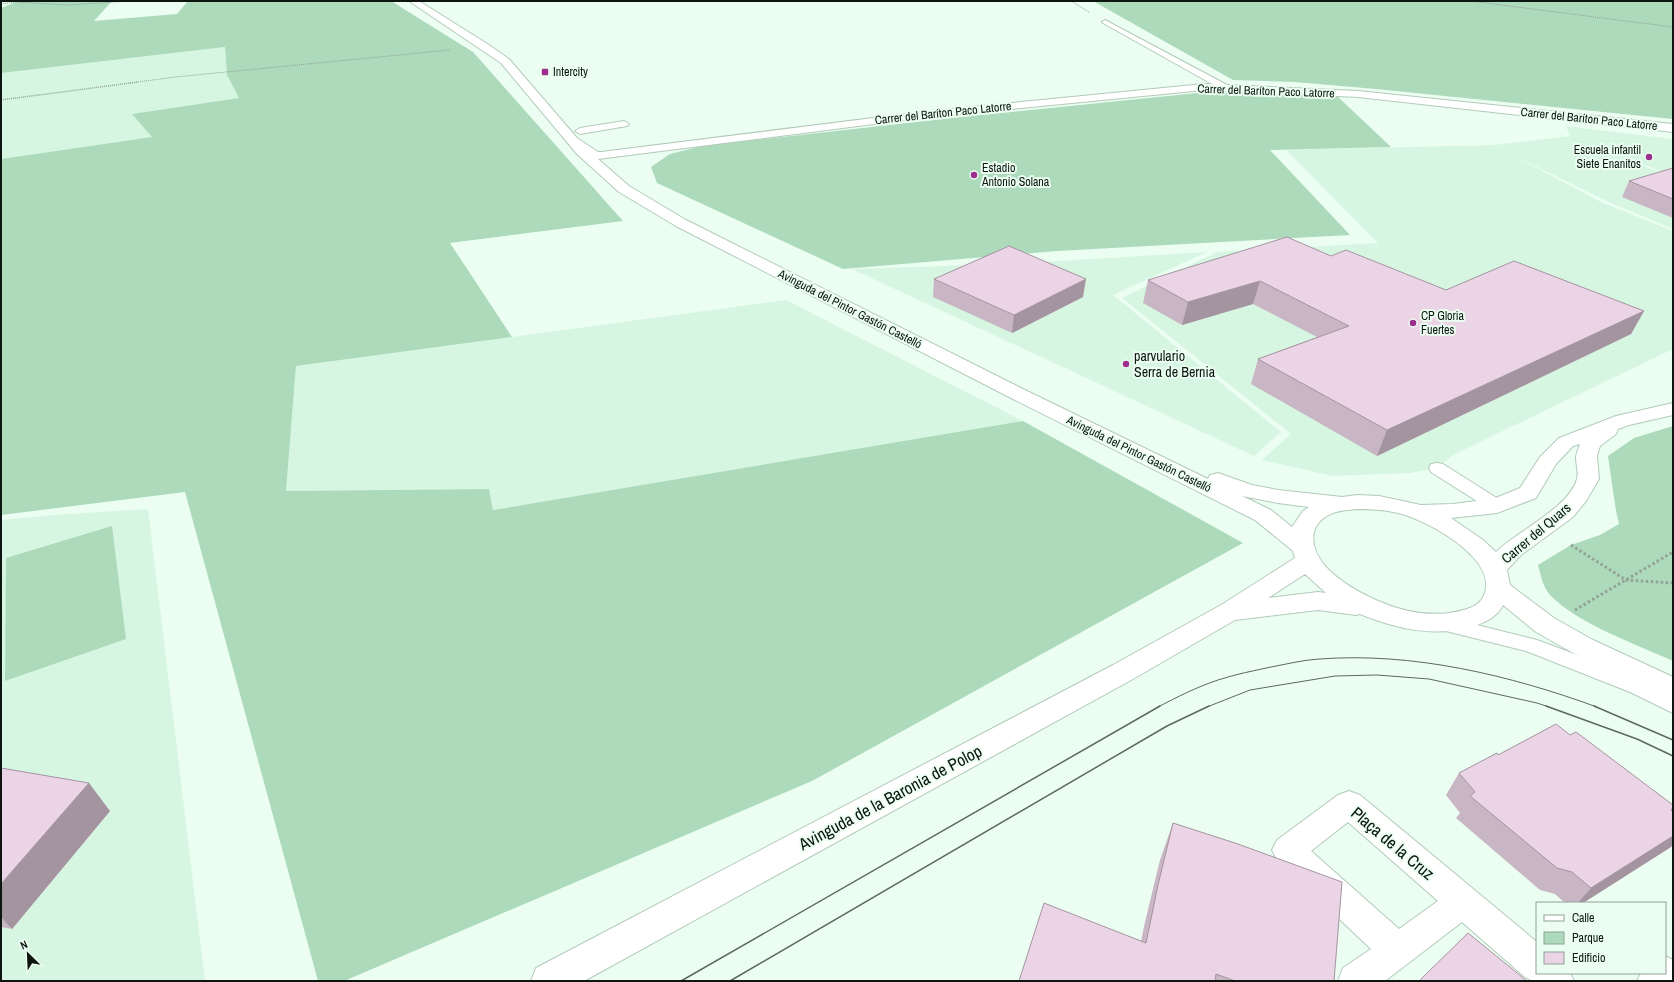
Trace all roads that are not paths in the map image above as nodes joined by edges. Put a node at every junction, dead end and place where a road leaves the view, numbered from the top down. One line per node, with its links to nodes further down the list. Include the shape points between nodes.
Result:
1 (413, 1): 2 (main road, Avinguda del Pintor Gastón Castelló)
2 (439, 16): 4 (main road, Avinguda del Pintor Gastón Castelló, via 482,38 515,59); 10 (main road, Avinguda del Pintor Gastón Castelló, via 505,61)
3 (1105, 22): 5 (lane)
4 (539, 84)
5 (1224, 87): 8 (main road, Carrer del Baríton Paco Latorre, via 1358,94); 9 (main road, Carrer del Baríton Paco Latorre, via 921,115)
6 (571, 120): 10 (main road, Avinguda del Pintor Gastón Castelló)
7 (624, 124): 10 (lane)
8 (1673, 128)
9 (764, 134): 10 (main road, Carrer del Baríton Paco Latorre, via 636,145); 11 (main road, Carrer del Baríton Paco Latorre)
10 (590, 143): 11 (main road, Carrer del Baríton Paco Latorre); 12 (main road, Avinguda del Pintor Gastón Castelló); 19 (main road, Avinguda del Pintor Gastón Castelló, via 581,151 624,189 681,223 1015,393 1263,515)
11 (659, 148): 12 (main road, via 627,158)
12 (621, 170): 16 (main road, Avinguda del Pintor Gastón Castelló, via 642,189 736,240 1228,485 1262,494)
13 (1673, 409): 14 (main road, Carrer del Quars)
14 (1623, 420): 17 (main road, Carrer del Quars, via 1566,442 1547,461 1528,493); 20 (main road, Carrer del Quars, via 1590,443 1586,456 1588,479 1578,496 1565,512 1513,549)
15 (1437, 468): 17 (lane)
16 (1340, 503): 18 (main road, via 1376,502); 19 (main road, via 1321,509 1309,518 1302,531)
17 (1497, 506): 18 (main road, Carrer del Quars, via 1453,512)
18 (1416, 511): 20 (main road, via 1456,530 1472,542 1485,555)
19 (1305, 553): 21 (main road, Avinguda del Pintor Gastón Castelló, via 1324,580 1351,599); 22 (main road, Avinguda de la Baronia de Polop)
20 (1496, 578): 23 (main road, Carrer del Quars, via 1493,602 1483,612 1466,620); 24 (main road, via 1546,625 1584,647)
21 (1369, 607): 22 (main road, Avinguda de la Baronia de Polop, via 1318,601); 23 (main road, Carrer del Quars, via 1407,619)
22 (1230, 611): 30 (main road, Avinguda de la Baronia de Polop, via 1123,672)
23 (1445, 624): 25 (lane, via 1530,646 1637,686)
24 (1673, 689)
25 (1673, 705)
26 (1463, 902): 27 (main road); 27 (main road, Plaça de la Cruz, via 1349,804 1288,850); 28 (main road, Plaça de la Cruz)
27 (1398, 951): 31 (main road)
28 (1536, 964)
29 (1547, 974): 32 (main road)
30 (549, 981)
31 (1356, 981)
32 (1556, 981)

